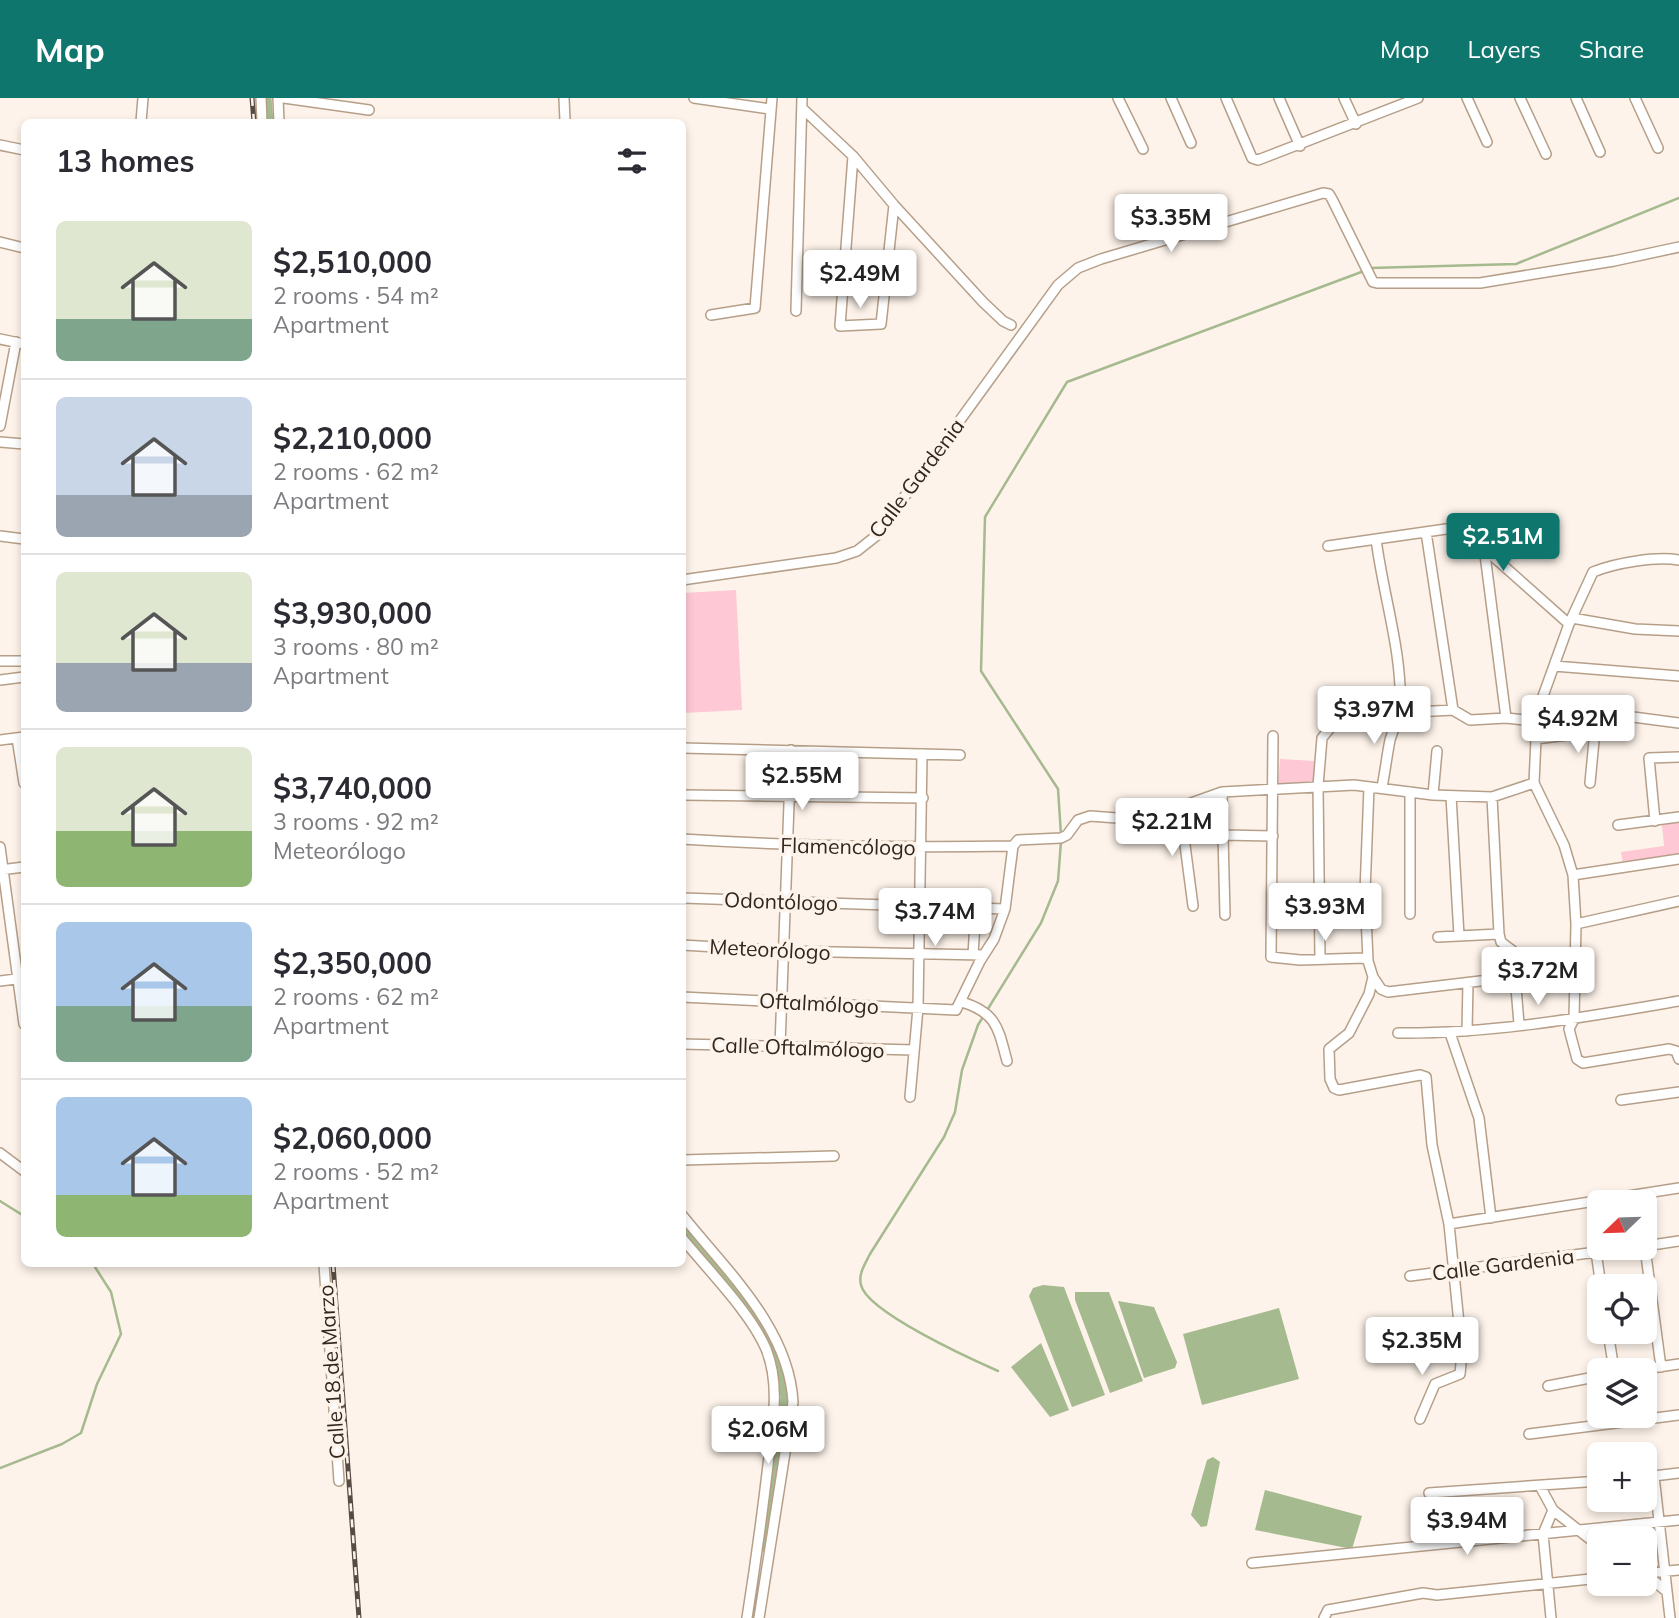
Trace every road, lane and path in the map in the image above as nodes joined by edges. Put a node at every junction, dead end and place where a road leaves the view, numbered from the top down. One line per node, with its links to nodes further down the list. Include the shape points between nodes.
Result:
1 (143, 98): 22 (street)
2 (261, 98): 23 (street)
3 (278, 98): 24 (street)
4 (284, 98): 21 (street)
5 (564, 98): 25 (street)
6 (694, 98): 19 (street)
7 (772, 98): 19 (street)
8 (802, 98): 20 (street)
9 (1118, 98): 33 (street)
10 (1171, 98): 28 (street)
11 (1226, 98): 30 (street, via 1252,158 1264,159)
12 (1279, 98): 30 (street)
13 (1345, 98): 26 (street)
14 (1467, 98): 27 (street)
15 (1520, 98): 35 (street)
16 (1576, 98): 34 (street)
17 (1635, 98): 31 (street)
18 (1413, 99): 26 (street)
19 (770, 109): 42 (street, via 755,308)
20 (803, 109): 36 (street); 41 (street)
21 (369, 110)
22 (141, 119)
23 (262, 119)
24 (279, 119)
25 (565, 119)
26 (1356, 124): 30 (street)
27 (1487, 142)
28 (1191, 144)
29 (0, 145): 32 (street)
30 (1300, 145)
31 (1658, 148)
32 (21, 149)
33 (1143, 149)
34 (1600, 152)
35 (1546, 154)
36 (853, 156): 37 (street); 37 (street, via 840,326 881,324)
37 (894, 205): 43 (street, via 983,302)
38 (0, 242): 39 (street)
39 (21, 247)
40 (1679, 247): 56 (street, Calle Gardenia, via 1480,283 1377,283 1332,199 1323,193 1078,268 1058,285 876,536 857,551 835,558)
41 (796, 311)
42 (711, 316)
43 (1011, 325)
44 (0, 339): 45 (street)
45 (20, 343): 46 (street)
46 (0, 426)
47 (0, 442): 48 (street)
48 (21, 444)
49 (1426, 532): 52 (street); 54 (street, via 1460,527); 65 (street)
50 (0, 536): 51 (street)
51 (21, 539)
52 (1376, 539): 53 (street); 66 (street, via 1394,636)
53 (1328, 546)
54 (1484, 547): 57 (street); 67 (street)
55 (1679, 560): 57 (street, via 1658,558 1593,572)
56 (686, 579)
57 (1571, 621): 58 (street); 61 (street)
58 (1679, 631)
59 (0, 660): 60 (street)
60 (21, 661)
61 (1554, 666): 62 (street); 68 (street)
62 (1679, 676)
63 (21, 677): 64 (street)
64 (0, 680)
65 (1453, 710): 66 (street); 67 (street, via 1470,720)
66 (1400, 713): 83 (street, via 1340,716 1322,738); 85 (street)
67 (1506, 718): 68 (street)
68 (1534, 720): 73 (street)
69 (1679, 723): 70 (street, via 1603,713 1598,715)
70 (1595, 730): 73 (street); 82 (street)
71 (1273, 736): 86 (street)
72 (21, 737): 74 (street)
73 (1536, 738): 81 (street)
74 (0, 740)
75 (686, 748): 76 (street)
76 (792, 750): 78 (street); 92 (street)
77 (1437, 751): 89 (street)
78 (922, 754): 79 (street); 94 (street)
79 (960, 755)
80 (1679, 757): 97 (street, via 1650,758)
81 (1534, 783): 93 (street, Flamencólogo); 109 (street)
82 (1590, 783)
83 (1318, 786): 84 (street, Flamencólogo); 86 (street, Flamencólogo); 110 (street)
84 (1369, 786): 85 (street, Flamencólogo); 111 (street)
85 (1382, 787): 88 (street, Flamencólogo)
86 (1274, 789): 87 (street, Flamencólogo); 100 (street)
87 (1222, 792): 95 (street, Flamencólogo); 99 (street)
88 (1410, 792): 89 (street, Flamencólogo); 119 (street)
89 (1433, 795): 91 (street, Flamencólogo)
90 (686, 796): 92 (street)
91 (1451, 796): 93 (street, Flamencólogo); 123 (street)
92 (790, 797): 94 (street); 102 (street)
93 (1492, 797): 122 (street)
94 (923, 798): 105 (street)
95 (1180, 807): 103 (street, Flamencólogo, via 1161,805 1117,818 1090,817 1079,820 1061,838 1027,838); 116 (street)
96 (1679, 817): 97 (street)
97 (1655, 821): 98 (street)
98 (1618, 825)
99 (1223, 835): 100 (street); 120 (street)
100 (1273, 836): 129 (street, via 1271,957)
101 (686, 839): 102 (street, Flamencólogo)
102 (788, 845): 105 (street, Flamencólogo); 113 (street)
103 (1013, 846): 105 (street, Flamencólogo); 118 (street)
104 (0, 847): 108 (street)
105 (921, 848): 115 (street)
106 (1679, 859): 109 (street)
107 (21, 867): 108 (street)
108 (1, 870): 133 (street)
109 (1573, 875): 121 (street)
110 (1320, 889): 111 (street); 129 (street)
111 (1365, 892): 130 (street)
112 (686, 898): 113 (street, Odontólogo)
113 (786, 901): 115 (street, Odontólogo); 126 (street)
114 (1679, 901): 121 (street)
115 (920, 905): 117 (street, Odontólogo); 127 (street)
116 (1193, 906)
117 (976, 907): 118 (street, Odontólogo); 128 (street)
118 (1005, 909): 128 (street, via 994,939)
119 (1410, 914)
120 (1225, 915)
121 (1576, 924): 141 (street)
122 (1499, 934): 123 (street); 132 (street, via 1513,951)
123 (1459, 936): 124 (street)
124 (1438, 937)
125 (686, 945): 126 (street, Meteorólogo)
126 (784, 951): 127 (street, Meteorólogo); 137 (street)
127 (920, 954): 128 (street, Meteorólogo); 140 (street)
128 (978, 955): 139 (street)
129 (1320, 958): 130 (street)
130 (1368, 961): 131 (street)
131 (1373, 977): 135 (street, via 1388,992); 161 (street, via 1349,1033 1329,1049 1330,1079 1339,1090 1426,1077 1432,1145)
132 (1514, 977): 135 (street); 142 (street)
133 (21, 978): 134 (street)
134 (0, 981)
135 (1468, 983): 143 (street)
136 (686, 997): 137 (street, Oftalmólogo)
137 (782, 1001): 140 (street, Oftalmólogo); 147 (street)
138 (1679, 1002): 141 (street)
139 (959, 1006): 140 (street, Oftalmólogo); 150 (street, via 986,1014 996,1023)
140 (918, 1008): 148 (street)
141 (1573, 1019): 142 (street); 149 (street, via 1571,1041 1583,1063 1670,1049)
142 (1519, 1024): 143 (street)
143 (1467, 1031): 145 (street)
144 (1398, 1033): 145 (street)
145 (1450, 1033): 159 (street, via 1479,1118)
146 (686, 1044): 147 (street, Calle Oftalmólogo)
147 (780, 1046): 148 (street, Calle Oftalmólogo)
148 (914, 1050): 152 (street)
149 (1679, 1059)
150 (1007, 1061)
151 (1679, 1092): 153 (street)
152 (910, 1097)
153 (1621, 1100)
154 (0, 1153): 157 (street)
155 (834, 1156): 156 (street)
156 (686, 1160)
157 (21, 1169)
158 (1679, 1188): 159 (street)
159 (1491, 1218): 161 (street)
160 (686, 1220): 202 (street, via 761,1314 785,1358 793,1402)
161 (1449, 1223): 168 (street)
162 (1679, 1241): 164 (street)
163 (686, 1243): 201 (street, via 751,1324 773,1372 775,1400)
164 (1657, 1245)
165 (1587, 1253): 168 (street, Calle Gardenia)
166 (1647, 1260): 171 (street)
167 (324, 1267): 182 (street, Calle 18 de Marzo)
168 (1453, 1271): 169 (street, Calle Gardenia); 177 (street, via 1460,1374 1435,1384)
169 (1410, 1276)
170 (1679, 1364): 171 (street)
171 (1661, 1367): 172 (street)
172 (1657, 1368)
173 (1587, 1378): 174 (street)
174 (1548, 1386)
175 (1679, 1415): 176 (street)
176 (1657, 1417)
177 (1420, 1419)
178 (1587, 1425): 179 (street)
179 (1529, 1434)
180 (1679, 1473): 181 (street)
181 (1657, 1475)
182 (339, 1481)
183 (1587, 1483): 184 (street)
184 (1541, 1488): 185 (street); 187 (street)
185 (1429, 1493)
186 (1657, 1508): 189 (street)
187 (1553, 1510): 190 (street); 191 (street)
188 (1679, 1520): 189 (street)
189 (1660, 1522): 190 (street); 195 (street)
190 (1581, 1532): 191 (street); 192 (street)
191 (1543, 1534): 193 (street); 198 (street)
192 (1587, 1537)
193 (1252, 1563)
194 (1679, 1570): 195 (street)
195 (1665, 1571): 196 (street); 200 (street)
196 (1657, 1572)
197 (1587, 1579): 198 (street)
198 (1548, 1583): 203 (street, via 1437,1595 1423,1592 1328,1610); 204 (street)
199 (1657, 1583): 200 (street)
200 (1667, 1592): 205 (street)
201 (747, 1618)
202 (759, 1618)
203 (1324, 1618)
204 (1552, 1618)
205 (1670, 1618)

